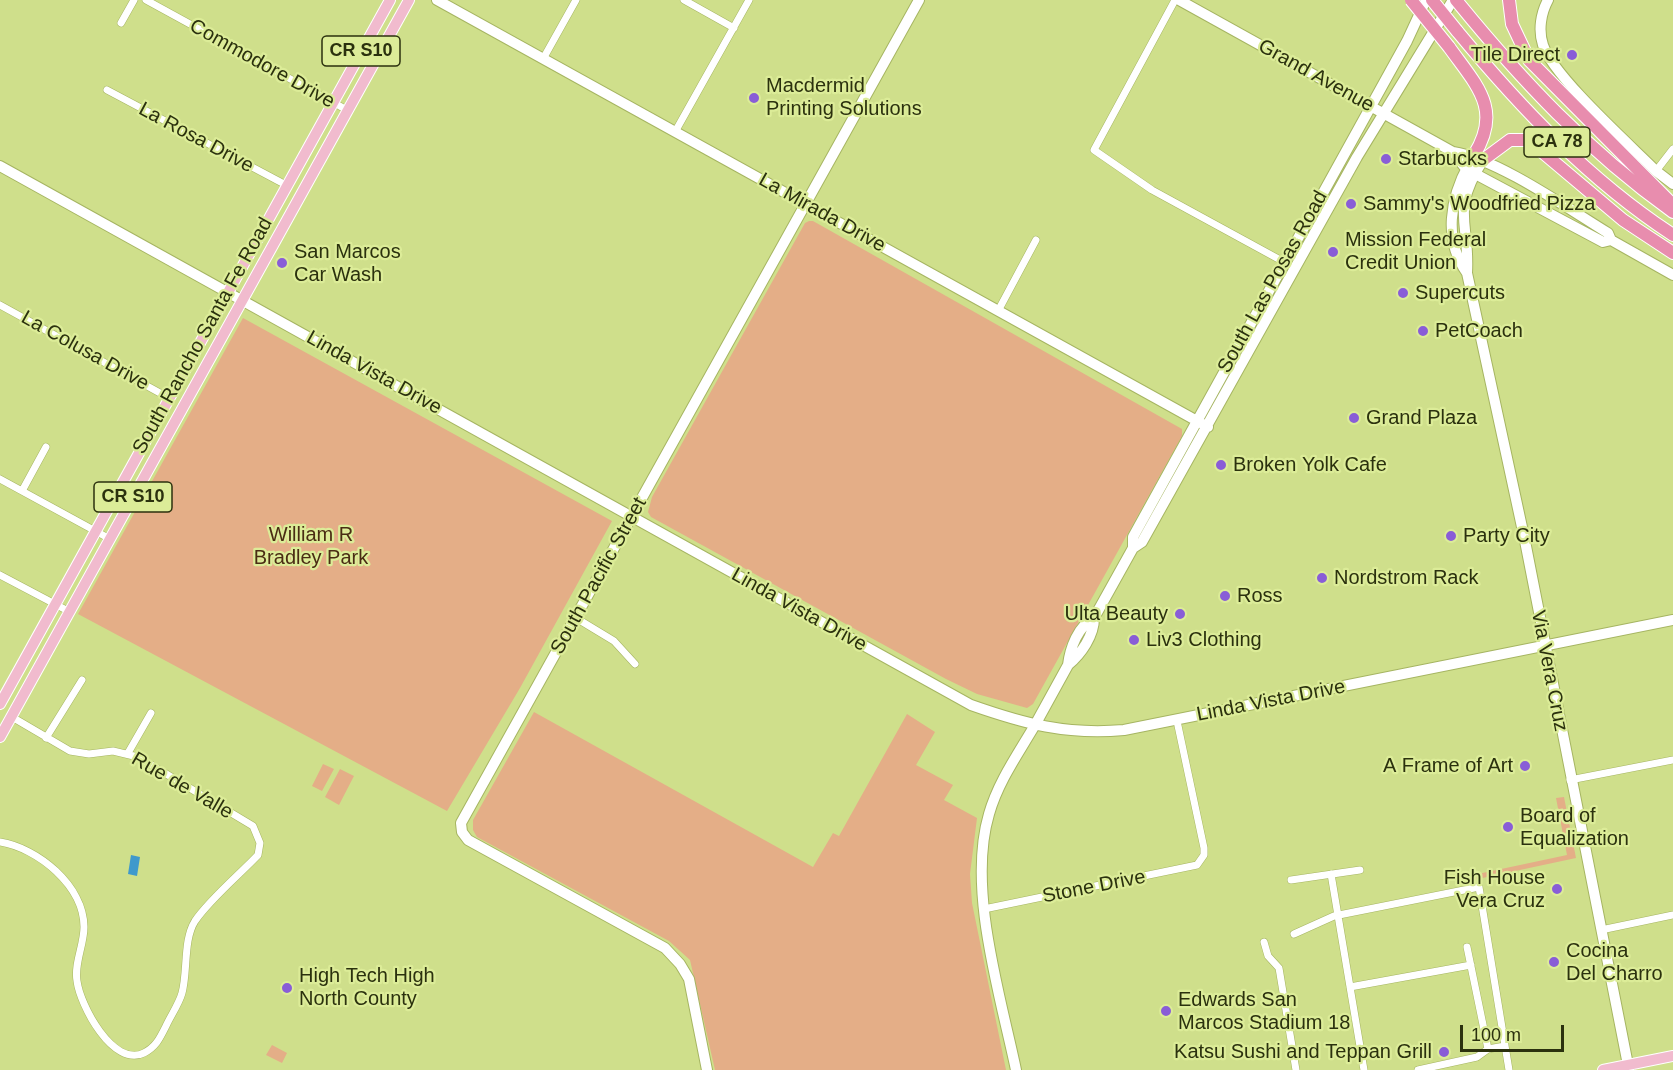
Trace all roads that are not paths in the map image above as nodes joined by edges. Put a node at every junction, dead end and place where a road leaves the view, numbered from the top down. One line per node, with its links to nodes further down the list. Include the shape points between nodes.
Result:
1 (134, 0): 17 (street)
2 (146, 0): 21 (street, Commodore Drive)
3 (390, 0): 21 (main road, South Rancho Santa Fe Road / CR S10)
4 (409, 0): 23 (main road, South Rancho Santa Fe Road / CR S10)
5 (437, 0): 19 (main road, La Mirada Drive)
6 (576, 0): 19 (street)
7 (684, 0): 18 (street)
8 (749, 0): 18 (street)
9 (919, 0): 34 (main road, South Pacific Street)
10 (1177, 0): 22 (main road, Grand Avenue); 43 (street, via 1094,150 1152,190)
11 (1411, 0): 28 (highway, bridge, via 1483,95 1485,134)
12 (1426, 0): 22 (main road, South Las Posas Road)
13 (1432, 0): 39 (highway, CA 78, bridge, via 1497,79 1560,144)
14 (1455, 0): 24 (main road, South Las Posas Road); 37 (highway, CA 78, via 1552,111 1601,157)
15 (1509, 0): 35 (highway, via 1515,33 1529,60)
16 (1548, 0): 31 (main road, via 1541,32 1550,60)
17 (122, 23)
18 (734, 28): 25 (street)
19 (543, 59): 25 (main road, La Mirada Drive)
20 (107, 90): 33 (street, La Rosa Drive)
21 (332, 102): 23 (street, Commodore Drive); 33 (main road, South Rancho Santa Fe Road / CR S10)
22 (1371, 106): 24 (main road, Grand Avenue); 43 (main road, South Las Posas Road)
23 (346, 110): 46 (main road, South Rancho Santa Fe Road / CR S10)
24 (1385, 114): 27 (main road, Grand Avenue); 51 (main road, South Las Posas Road)
25 (675, 132): 34 (main road, La Mirada Drive)
26 (1673, 149): 31 (street)
27 (1453, 152): 28 (main road, Grand Avenue); 30 (main road, Grand Avenue)
28 (1479, 158): 30 (main road, Via Vera Cruz); 38 (main road, Grand Avenue); 42 (highway, via 1510,140 1528,140 1623,220)
29 (0, 166): 45 (main road, Linda Vista Drive)
30 (1471, 171): 36 (main road, Grand Avenue); 64 (main road, Via Vera Cruz, via 1454,194 1452,225 1458,260 1468,268)
31 (1656, 171): 32 (main road)
32 (1673, 184)
33 (286, 185): 45 (main road, South Rancho Santa Fe Road / CR S10)
34 (806, 204): 48 (main road, La Mirada Drive); 55 (main road, South Pacific Street)
35 (1673, 206)
36 (1545, 211): 38 (main road, via 1551,208); 41 (main road, Grand Avenue, via 1603,242)
37 (1673, 212)
38 (1584, 218): 41 (main road, Grand Avenue, via 1608,233)
39 (1673, 235)
40 (1036, 240): 48 (street)
41 (1611, 240): 44 (main road, Grand Avenue)
42 (1673, 253)
43 (1284, 262): 50 (main road, South Las Posas Road)
44 (1673, 275)
45 (227, 292): 46 (main road, Linda Vista Drive); 49 (main road, South Rancho Santa Fe Road / CR S10)
46 (242, 300): 55 (main road, Linda Vista Drive); 57 (main road, South Rancho Santa Fe Road / CR S10)
47 (0, 305): 49 (street, La Colusa Drive)
48 (998, 311): 50 (main road, La Mirada Drive)
49 (169, 398): 56 (main road, South Rancho Santa Fe Road / CR S10)
50 (1197, 421): 51 (main road, La Mirada Drive); 58 (main road, South Las Posas Road, via 1133,537)
51 (1208, 428): 58 (main road, South Las Posas Road, via 1142,542)
52 (46, 447): 54 (street)
53 (0, 479): 54 (street)
54 (22, 491): 56 (street)
55 (631, 517): 62 (main road, South Pacific Street); 71 (main road, Linda Vista Drive, via 971,705)
56 (95, 531): 57 (street); 60 (main road, South Rancho Santa Fe Road / CR S10)
57 (110, 539): 61 (main road, South Rancho Santa Fe Road / CR S10)
58 (1133, 548): 71 (main road, South Las Posas Road, via 1078,656 1068,665)
59 (0, 575): 60 (street)
60 (55, 604): 61 (street); 67 (main road, South Rancho Santa Fe Road / CR S10)
61 (70, 612): 69 (main road, South Rancho Santa Fe Road / CR S10)
62 (576, 618): 65 (street, via 614,641); 94 (main road, South Pacific Street, via 463,817 462,832 468,840 665,948 689,979)
63 (1673, 620): 64 (main road, Linda Vista Drive)
64 (1544, 646): 70 (main road, Linda Vista Drive); 76 (main road, Via Vera Cruz)
65 (635, 664)
66 (82, 680): 73 (street)
67 (0, 704)
68 (151, 712): 74 (street)
69 (12, 717): 72 (main road, South Rancho Santa Fe Road / CR S10); 73 (street, Rue de Valle)
70 (1177, 721): 71 (main road, Linda Vista Drive, via 1092,732); 81 (street, Stone Drive, via 1204,848 1201,861 1191,868)
71 (1034, 726): 81 (main road, South Las Posas Road, via 989,813 980,865)
72 (0, 737)
73 (46, 738): 74 (street, Rue de Valle, via 70,751)
74 (128, 753): 77 (street, Rue de Valle, via 253,826 260,843 258,855 195,922 182,994 157,1043 140,1055 119,1051 93,1023 80,997 76,978 84,927 76,897 56,872 35,855)
75 (1673, 760): 76 (street)
76 (1570, 780): 84 (main road, Via Vera Cruz)
77 (0, 842)
78 (1360, 870): 79 (street)
79 (1331, 874): 80 (street); 83 (street)
80 (1291, 880)
81 (984, 909): 95 (main road, South Las Posas Road)
82 (1673, 915): 84 (street)
83 (1338, 916): 85 (street); 89 (street); 90 (street, via 1479,887)
84 (1601, 930): 93 (main road, Via Vera Cruz)
85 (1294, 933)
86 (1264, 942): 96 (street, via 1268,956 1279,968)
87 (1467, 947): 88 (street)
88 (1471, 965): 89 (street); 91 (street)
89 (1350, 987): 97 (street)
90 (1505, 1046): 91 (street); 99 (street)
91 (1488, 1049): 98 (street, via 1477,1057)
92 (1673, 1056): 93 (main road)
93 (1628, 1067): 100 (main road)
94 (707, 1070)
95 (1016, 1070)
96 (1296, 1070)
97 (1364, 1070)
98 (1418, 1070)
99 (1509, 1070)
100 (1604, 1070)

